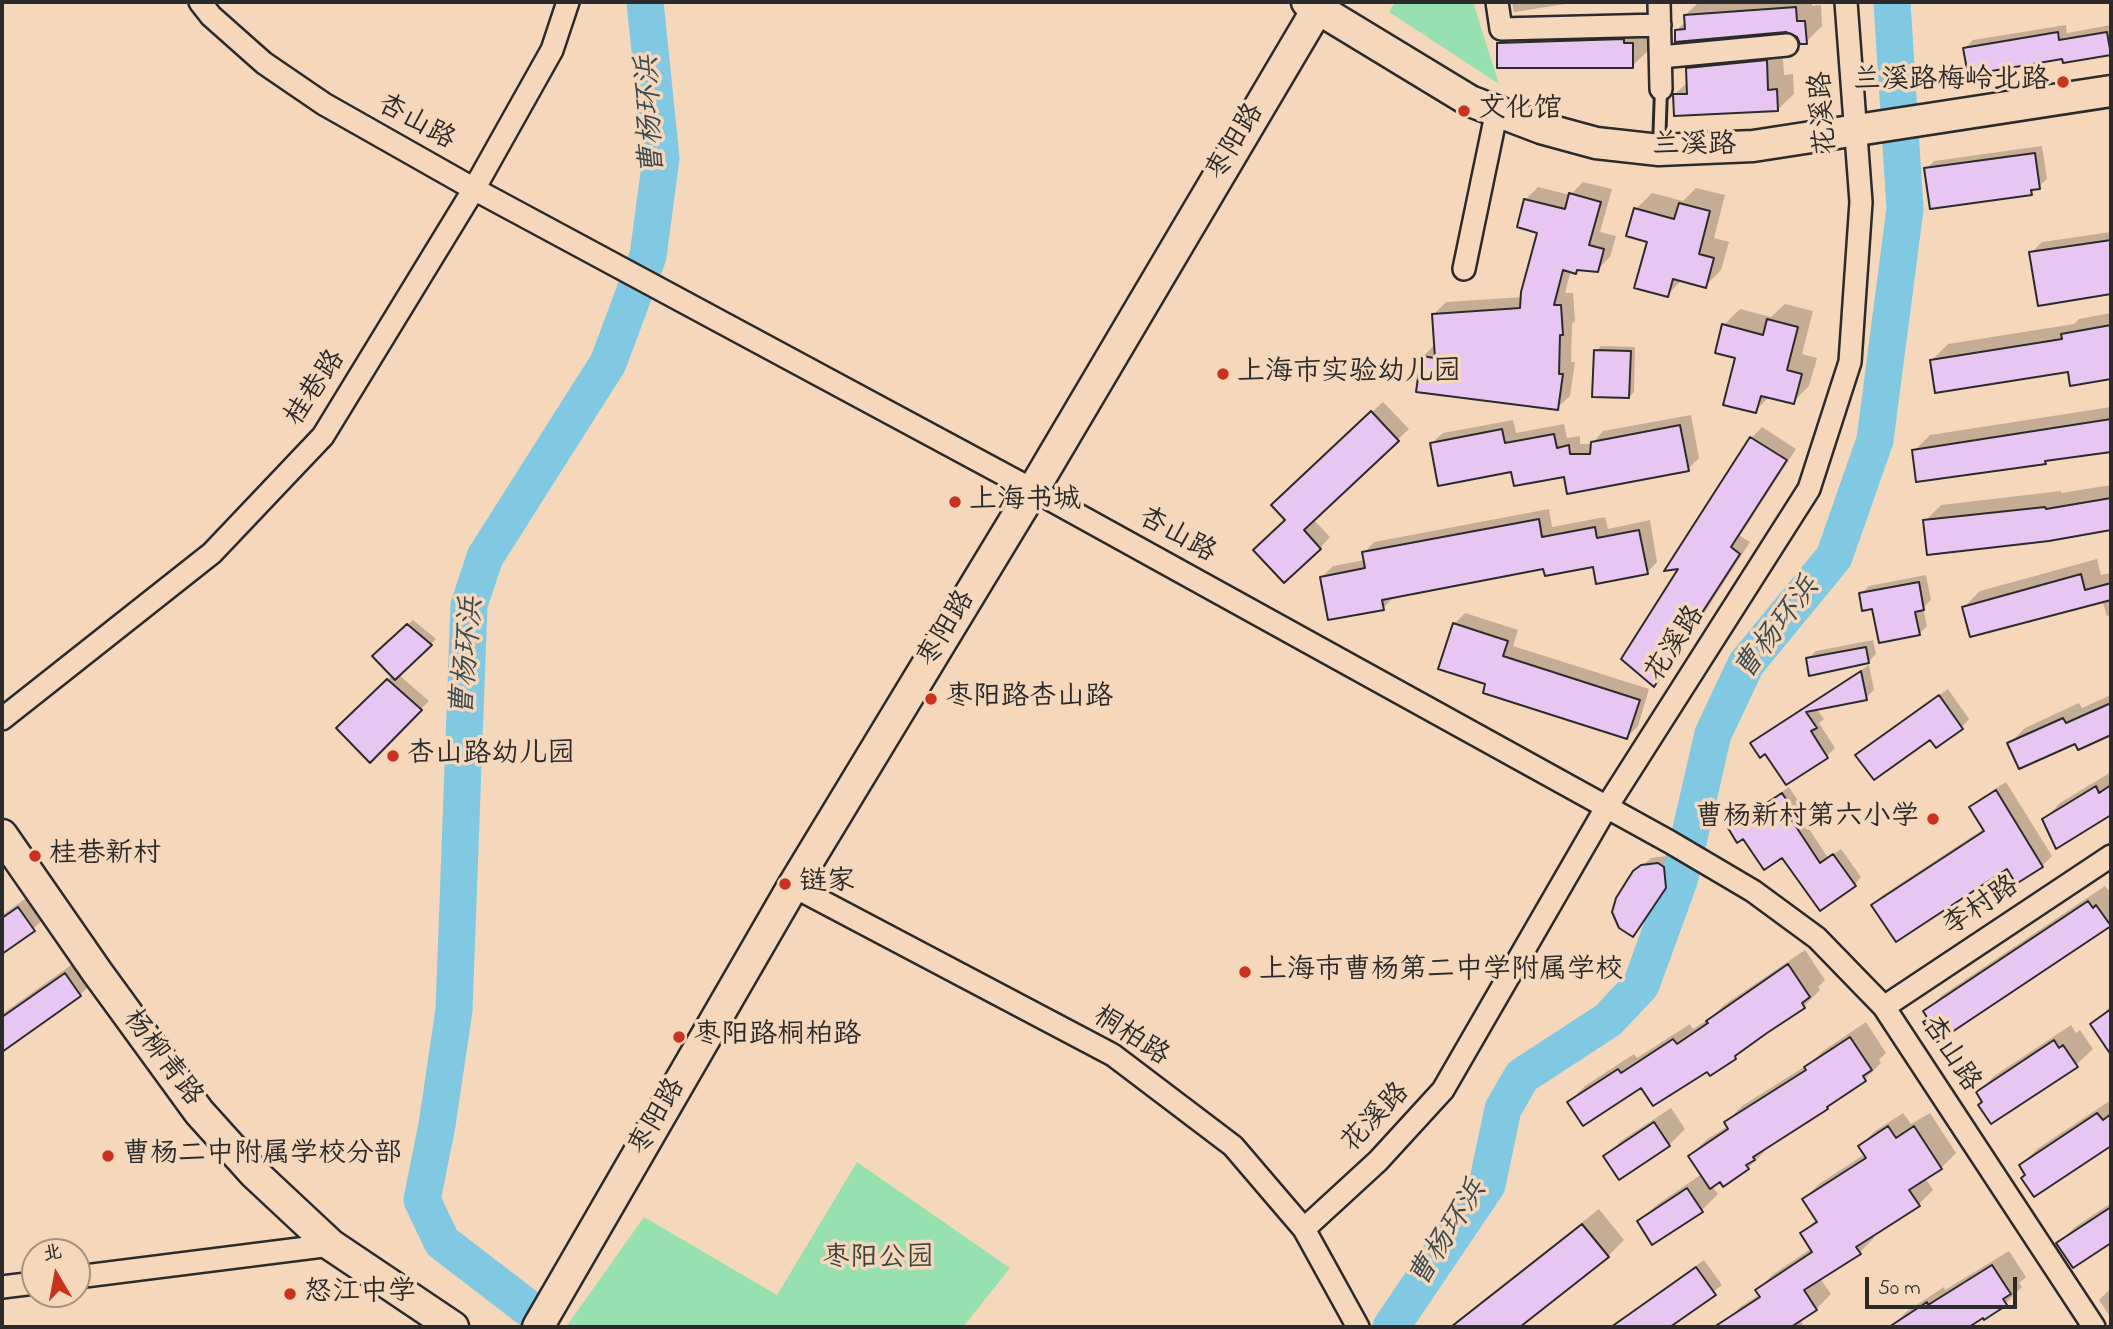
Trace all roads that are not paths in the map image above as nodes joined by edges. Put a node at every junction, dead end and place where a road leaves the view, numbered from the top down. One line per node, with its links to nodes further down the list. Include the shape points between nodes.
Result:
1 (200, 2): 15 (street, 杏山路, via 274,70 324,104)
2 (568, 2): 15 (street, 桂巷路, via 552,50)
3 (1497, 2): 7 (street, via 1500,29)
4 (1659, 2): 7 (street)
5 (1846, 2): 13 (street, 花溪路)
6 (1313, 5): 12 (street, 兰溪路, via 1470,101); 17 (street, 枣阳路)
7 (1660, 25): 9 (street)
8 (1787, 45): 9 (street)
9 (1661, 57): 10 (street)
10 (1661, 89): 14 (lane)
11 (2111, 91): 13 (street, 兰溪路)
12 (1497, 110): 14 (street, 兰溪路, via 1596,143); 16 (street)
13 (1868, 130): 14 (street, 兰溪路, via 1754,146); 19 (street, 花溪路, via 1850,362 1809,489)
14 (1659, 149)
15 (474, 189): 17 (street, 杏山路); 18 (street, 桂巷路, via 323,436 212,553)
16 (1464, 269)
17 (1033, 490): 19 (street, 杏山路); 22 (street, 枣阳路)
18 (2, 719)
19 (1606, 808): 23 (street, 杏山路, via 1753,891 1817,939); 24 (street, 花溪路, via 1443,1090 1378,1161)
20 (2, 835): 25 (street, 杨柳青路, via 200,1112 254,1173)
21 (2111, 856): 23 (street, 李村路)
22 (793, 886): 24 (street, 桐柏路, via 1113,1055 1233,1146); 30 (street, 枣阳路)
23 (1884, 1007): 32 (street, 杏山路)
24 (1304, 1228): 31 (street, 桐柏路)
25 (331, 1245): 26 (street); 29 (street, 杨柳青路)
26 (91, 1275)
27 (21, 1285): 28 (street)
28 (2, 1287)
29 (453, 1327)
30 (538, 1327)
31 (1358, 1327)
32 (2094, 1327)

